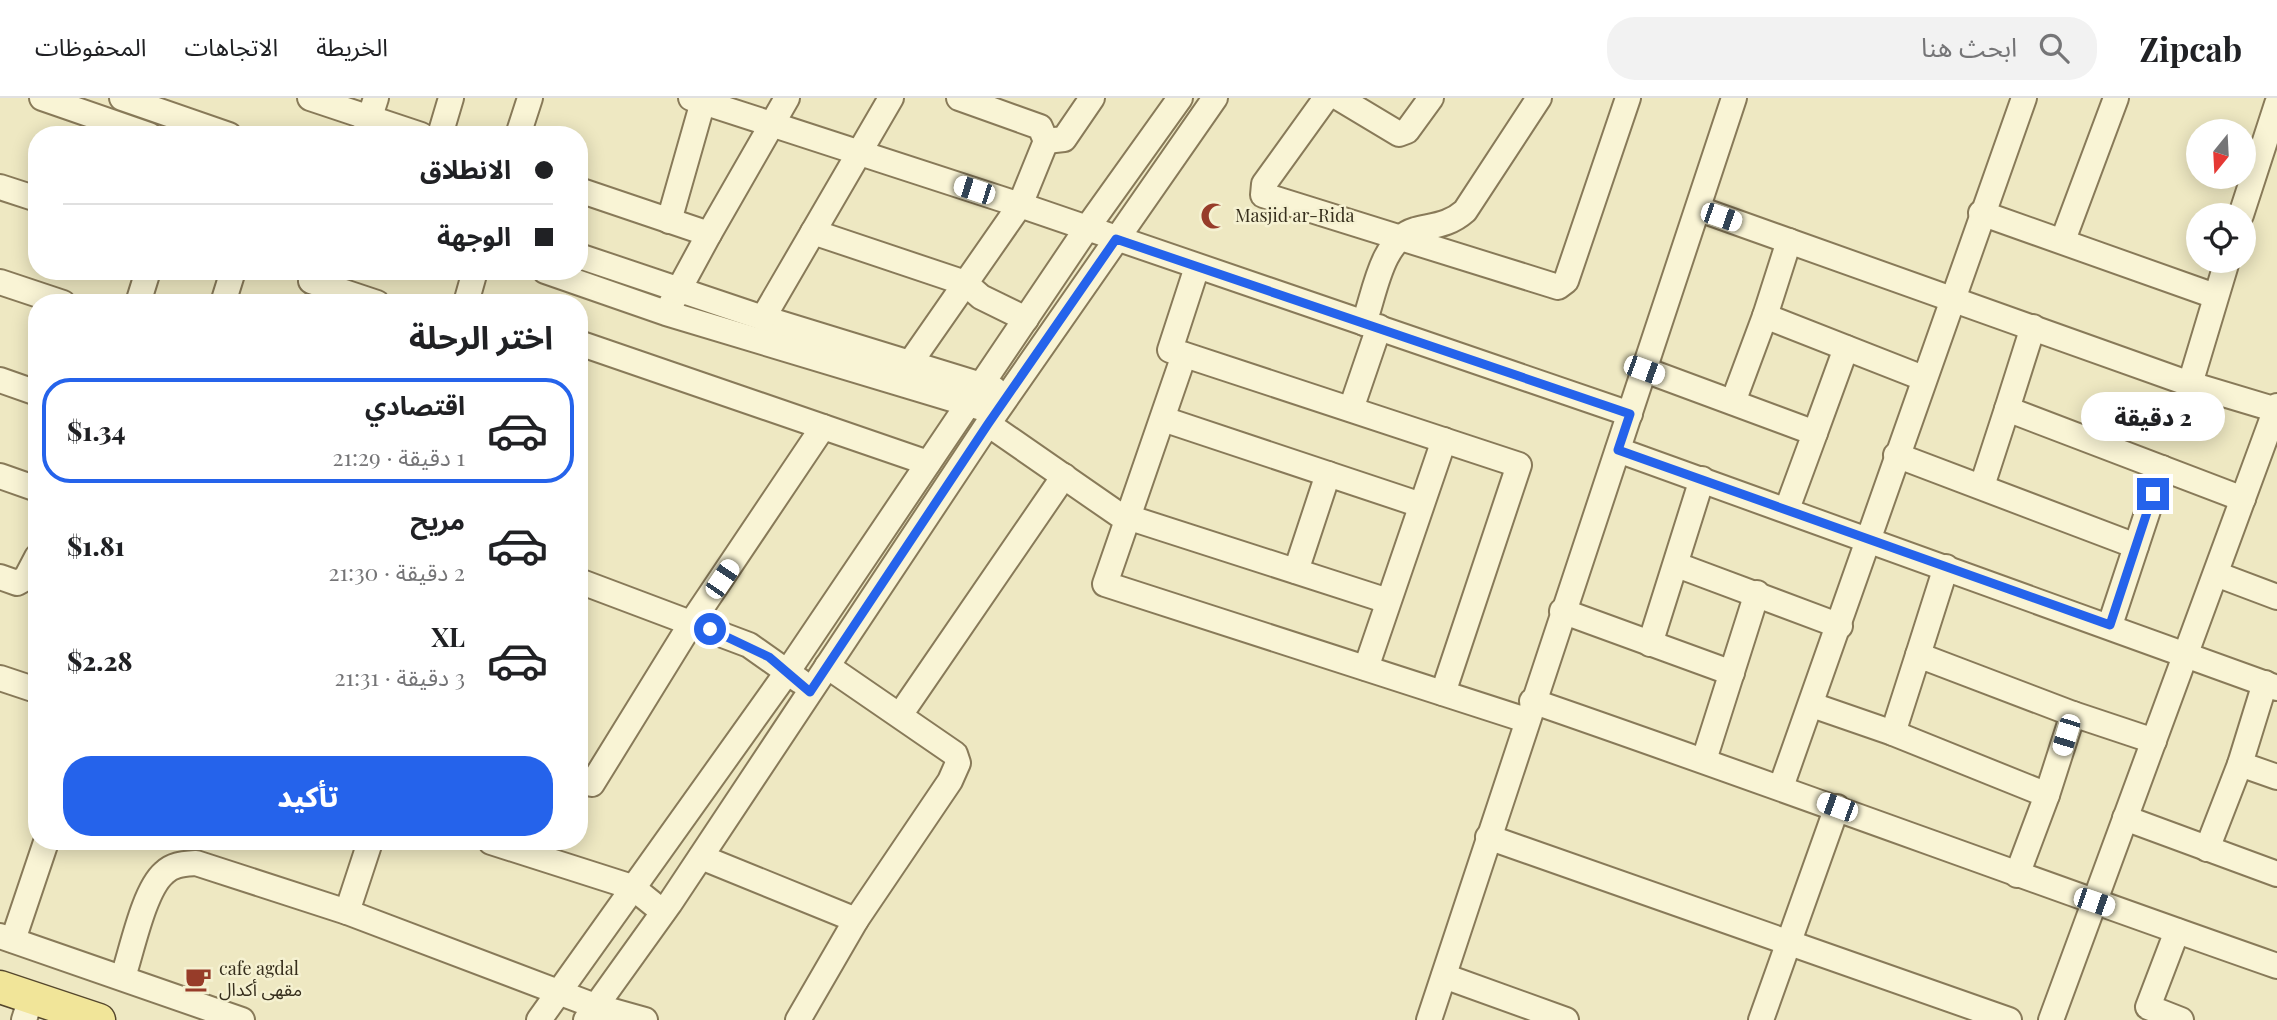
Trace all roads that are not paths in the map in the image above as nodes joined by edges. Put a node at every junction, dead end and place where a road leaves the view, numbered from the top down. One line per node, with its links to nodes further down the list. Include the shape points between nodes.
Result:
1 (42, 98): 26 (street)
2 (122, 98): 27 (street)
3 (310, 98): 24 (street)
4 (451, 98): 29 (street)
5 (530, 98): 30 (street)
6 (787, 98): 25 (street)
7 (891, 98): 32 (street)
8 (959, 98): 22 (street)
9 (1092, 98): 31 (street, via 1064,139)
10 (1180, 98): 41 (street)
11 (1215, 98): 44 (street)
12 (1326, 98): 45 (street, via 1262,192)
13 (1339, 98): 14 (street, via 1399,134 1407,131)
14 (1431, 98)
15 (1539, 98): 45 (street, via 1465,211 1455,220)
16 (1628, 98): 45 (street, via 1566,281 1558,287)
17 (1734, 98): 38 (street)
18 (2024, 98): 39 (street)
19 (2116, 98): 46 (street)
20 (2263, 98): 23 (street)
21 (699, 99): 25 (street); 40 (street)
22 (990, 103): 31 (street, via 1040,127)
23 (2277, 104): 36 (street)
24 (370, 117): 28 (street)
25 (772, 124): 32 (street); 43 (street)
26 (123, 126)
27 (203, 126)
28 (396, 126)
29 (443, 126)
30 (521, 126)
31 (1046, 141): 37 (street)
32 (859, 152): 37 (street); 42 (street)
33 (0, 187): 35 (street)
34 (588, 193): 40 (street)
35 (28, 196)
36 (2245, 203)
37 (1020, 205): 41 (street); 53 (street)
38 (1699, 209): 47 (street); 70 (street)
39 (1981, 213): 46 (street); 59 (street)
40 (669, 221): 43 (street)
41 (1087, 228): 44 (street); 63 (street)
42 (813, 232): 53 (street); 62 (street)
43 (709, 234): 55 (street)
44 (1116, 239): 49 (street); 80 (street)
45 (1398, 239): 64 (street, via 1391,246)
46 (2063, 240): 58 (street)
47 (1789, 241): 59 (street); 61 (street)
48 (588, 259): 55 (street)
49 (1197, 267): 64 (street); 68 (street, via 1170,350)
50 (2223, 273): 58 (street)
51 (571, 280): 60 (street)
52 (0, 282): 56 (street)
53 (965, 283): 63 (street, via 981,297); 69 (street)
54 (310, 285): 57 (street)
55 (678, 291): 60 (street); 62 (street)
56 (35, 294)
57 (344, 294)
58 (2215, 296): 73 (street)
59 (1953, 297): 65 (street); 71 (street)
60 (666, 313): 75 (street)
61 (1766, 316): 67 (street); 76 (street)
62 (763, 318): 69 (street)
63 (1026, 319): 75 (street)
64 (1372, 325): 78 (street); 81 (street)
65 (2033, 327): 73 (street); 79 (street)
66 (588, 346): 83 (street)
67 (1846, 348): 71 (street); 84 (street)
68 (1184, 355): 78 (street); 82 (street)
69 (910, 363): 75 (street)
70 (1644, 370): 76 (street); 81 (street)
71 (1923, 378): 87 (street)
72 (0, 380): 74 (street)
73 (2190, 384): 77 (street)
74 (28, 390)
75 (975, 395): 80 (street); 88 (street)
76 (1733, 402): 84 (street)
77 (2277, 408): 96 (street)
78 (1351, 409): 85 (street)
79 (2007, 409): 89 (street); 95 (street)
80 (997, 410): 92 (street); 119 (street)
81 (1630, 414): 86 (street)
82 (1163, 419): 90 (street); 99 (street)
83 (824, 427): 88 (street); 113 (street)
84 (1815, 433): 98 (street)
85 (1444, 440): 97 (street); 127 (street, via 1519,466)
86 (1618, 450): 93 (street); 112 (street)
87 (1896, 455): 95 (street); 100 (street)
88 (928, 463): 121 (street)
89 (2162, 467): 96 (street); 101 (street)
90 (1328, 474): 97 (street); 104 (street)
91 (0, 476): 94 (street)
92 (1063, 476): 99 (street); 130 (street)
93 (1702, 479): 98 (street); 102 (street)
94 (28, 486)
95 (1982, 486): 101 (street)
96 (2243, 499): 106 (street)
97 (1421, 505): 111 (street)
98 (1787, 509): 100 (street)
99 (1128, 518): 104 (street); 120 (street, via 1105,584)
100 (1869, 539): 103 (street); 115 (street)
101 (2136, 546): 114 (street)
102 (1677, 565): 109 (street); 116 (street)
103 (1945, 567): 114 (street); 118 (street)
104 (1296, 571): 111 (street)
105 (28, 574): 107 (street, via 17,583)
106 (2216, 574): 110 (street); 117 (street)
107 (0, 577)
108 (588, 584): 113 (street)
109 (1758, 593): 115 (street); 122 (street)
110 (2277, 597)
111 (1388, 601): 120 (street)
112 (1562, 611): 116 (street); 129 (street)
113 (692, 622): 121 (street, via 749,645); 137 (street)
114 (2110, 625): 117 (street)
115 (1840, 626): 128 (street)
116 (1650, 644): 122 (street)
117 (2187, 653): 124 (street); 133 (street)
118 (1918, 655): 131 (street); 132 (street)
119 (827, 666): 126 (street); 130 (street)
120 (1366, 668): 127 (street)
121 (788, 671): 126 (street); 150 (street)
122 (1732, 673): 134 (street)
123 (0, 678): 125 (street)
124 (2271, 686): 135 (street)
125 (28, 687)
126 (810, 692): 147 (street)
127 (1443, 693): 129 (street)
128 (1812, 705): 132 (street); 138 (street)
129 (1529, 711): 134 (street); 142 (street)
130 (900, 715): 154 (street, via 955,754 958,764)
131 (2073, 715): 133 (street); 139 (street)
132 (1893, 733): 139 (street)
133 (2154, 741): 141 (street)
134 (1704, 761): 138 (street)
135 (2240, 764): 136 (street); 143 (street)
136 (2277, 777)
137 (592, 784)
138 (1781, 787): 140 (street)
139 (2047, 795): 149 (street)
140 (1837, 807): 149 (street); 157 (street)
141 (2125, 818): 143 (street); 151 (street)
142 (1488, 837): 157 (street); 159 (street)
143 (2207, 849): 148 (street)
144 (43, 850): 156 (street)
145 (367, 850): 152 (street)
146 (516, 850): 150 (street)
147 (701, 857): 153 (street); 154 (street)
148 (2277, 874)
149 (2017, 875): 151 (street)
150 (632, 887): 153 (street); 162 (street)
151 (2094, 902): 155 (street); 175 (street)
152 (347, 912): 160 (street, via 196,863 181,864 164,873 153,889); 162 (street)
153 (663, 912): 164 (street)
154 (856, 920): 170 (street)
155 (2177, 931): 158 (street); 165 (street)
156 (6, 938): 160 (street)
157 (1787, 942): 173 (street); 174 (street)
158 (2277, 966)
159 (1444, 976): 171 (street); 172 (street)
160 (123, 977): 167 (street)
161 (0, 987): 163 (main road)
162 (558, 992): 164 (street); 168 (street)
163 (41, 1011): 166 (main road)
164 (591, 1013): 169 (street)
165 (2146, 1014): 176 (street)
166 (99, 1020)
167 (242, 1020)
168 (539, 1020)
169 (645, 1020)
170 (798, 1020)
171 (1429, 1020)
172 (1566, 1020)
173 (1760, 1020)
174 (2009, 1020)
175 (2050, 1020)
176 (2181, 1020)

